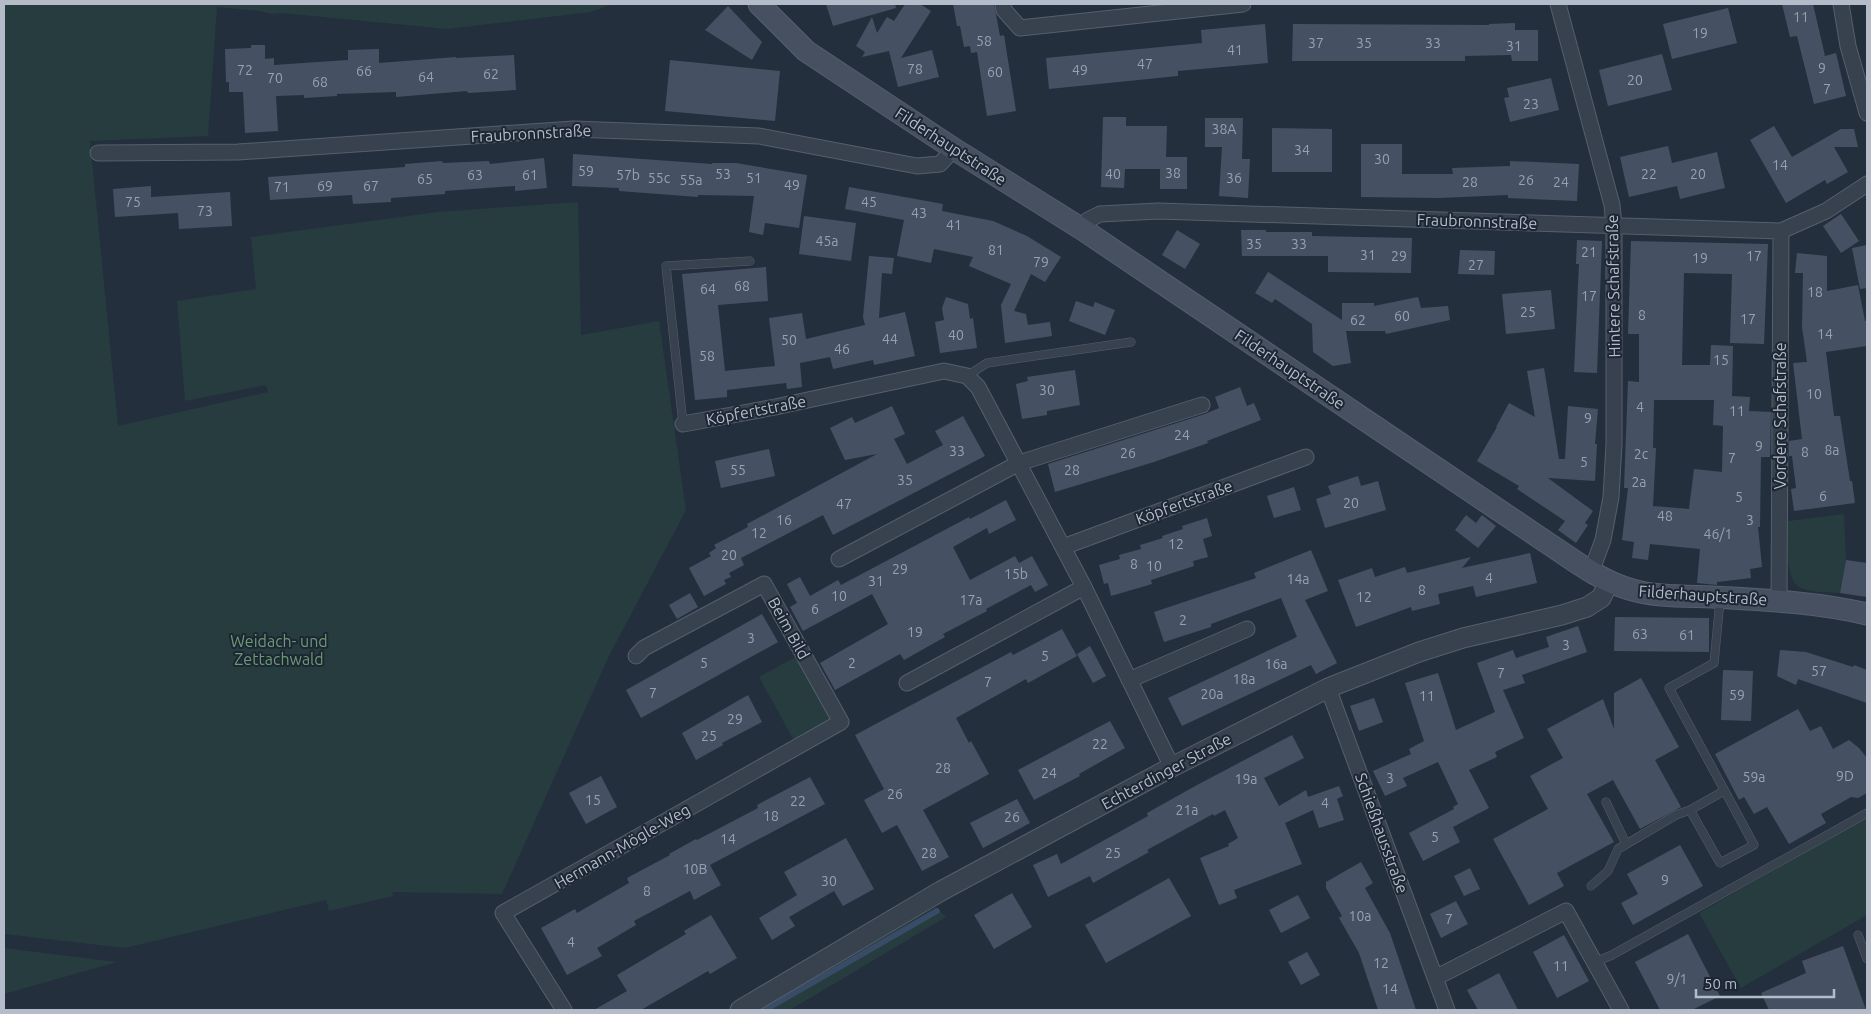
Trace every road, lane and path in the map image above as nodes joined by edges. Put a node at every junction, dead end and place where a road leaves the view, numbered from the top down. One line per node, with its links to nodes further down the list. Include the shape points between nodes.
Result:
1 (759, 4): 7 (main road, Filderhauptstraße, via 806,51)
2 (1003, 4): 3 (street, via 1004,10 1020,28)
3 (1243, 4)
4 (1558, 4): 10 (street, Hintere Schafstraße, via 1612,205)
5 (1841, 4): 6 (street, via 1848,46)
6 (1867, 113)
7 (954, 149): 8 (street, Fraubronnstraße, via 940,164 917,166 759,136 574,128 238,152); 11 (main road, Filderhauptstraße)
8 (98, 153)
9 (1867, 184): 12 (street, Fraubronnstraße, via 1826,211)
10 (1614, 226): 11 (street, Fraubronnstraße, via 1158,211 1100,214 1088,220); 12 (street, Fraubronnstraße); 22 (street, Hintere Schafstraße, via 1611,497 1603,540)
11 (1082, 229): 22 (main road, Filderhauptstraße)
12 (1781, 231): 26 (street, Vordere Schafstraße)
13 (750, 261): 17 (lane, Köpfertstraße, via 666,266)
14 (1131, 342): 15 (lane, via 987,363)
15 (966, 376): 17 (street, Köpfertstraße, via 944,370); 19 (street, via 978,387)
16 (1202, 405): 19 (street)
17 (683, 424)
18 (1306, 457): 20 (street, Köpfertstraße)
19 (1019, 463): 20 (street); 21 (street)
20 (1063, 547): 24 (street)
21 (839, 559)
22 (1591, 572): 23 (main road, Filderhauptstraße)
23 (1609, 582): 25 (main road, Filderhauptstraße, via 1653,594); 32 (street, Echterdinger Straße, via 1601,598 1587,607 1463,638)
24 (1084, 587): 30 (street); 31 (street)
25 (1720, 598): 26 (main road, Filderhauptstraße); 35 (lane, via 1714,663 1669,688)
26 (1779, 601): 27 (main road, Filderhauptstraße)
27 (1867, 614)
28 (1248, 629): 30 (street)
29 (636, 656): 33 (street, Beim Bild, via 644,648 764,584)
30 (1129, 680): 34 (street)
31 (907, 684)
32 (1328, 688): 34 (street, Echterdinger Straße); 44 (street, Schießhausstraße)
33 (841, 722): 45 (street, Hermann-Mögle-Weg, via 503,914)
34 (1172, 767): 46 (street, Echterdinger Straße, via 941,891)
35 (1724, 791): 37 (lane); 37 (lane, via 1754,845 1720,863)
36 (1606, 802): 39 (lane)
37 (1690, 810): 39 (lane)
38 (1867, 813): 43 (lane, via 1612,956)
39 (1626, 844): 40 (lane, via 1618,850 1608,872)
40 (1591, 886)
41 (1858, 935): 42 (lane)
42 (1867, 959)
43 (1595, 962): 44 (street, via 1566,911); 48 (street)
44 (1435, 978): 47 (street, Schießhausstraße)
45 (564, 1010)
46 (740, 1010)
47 (1447, 1010)
48 (1621, 1010)

